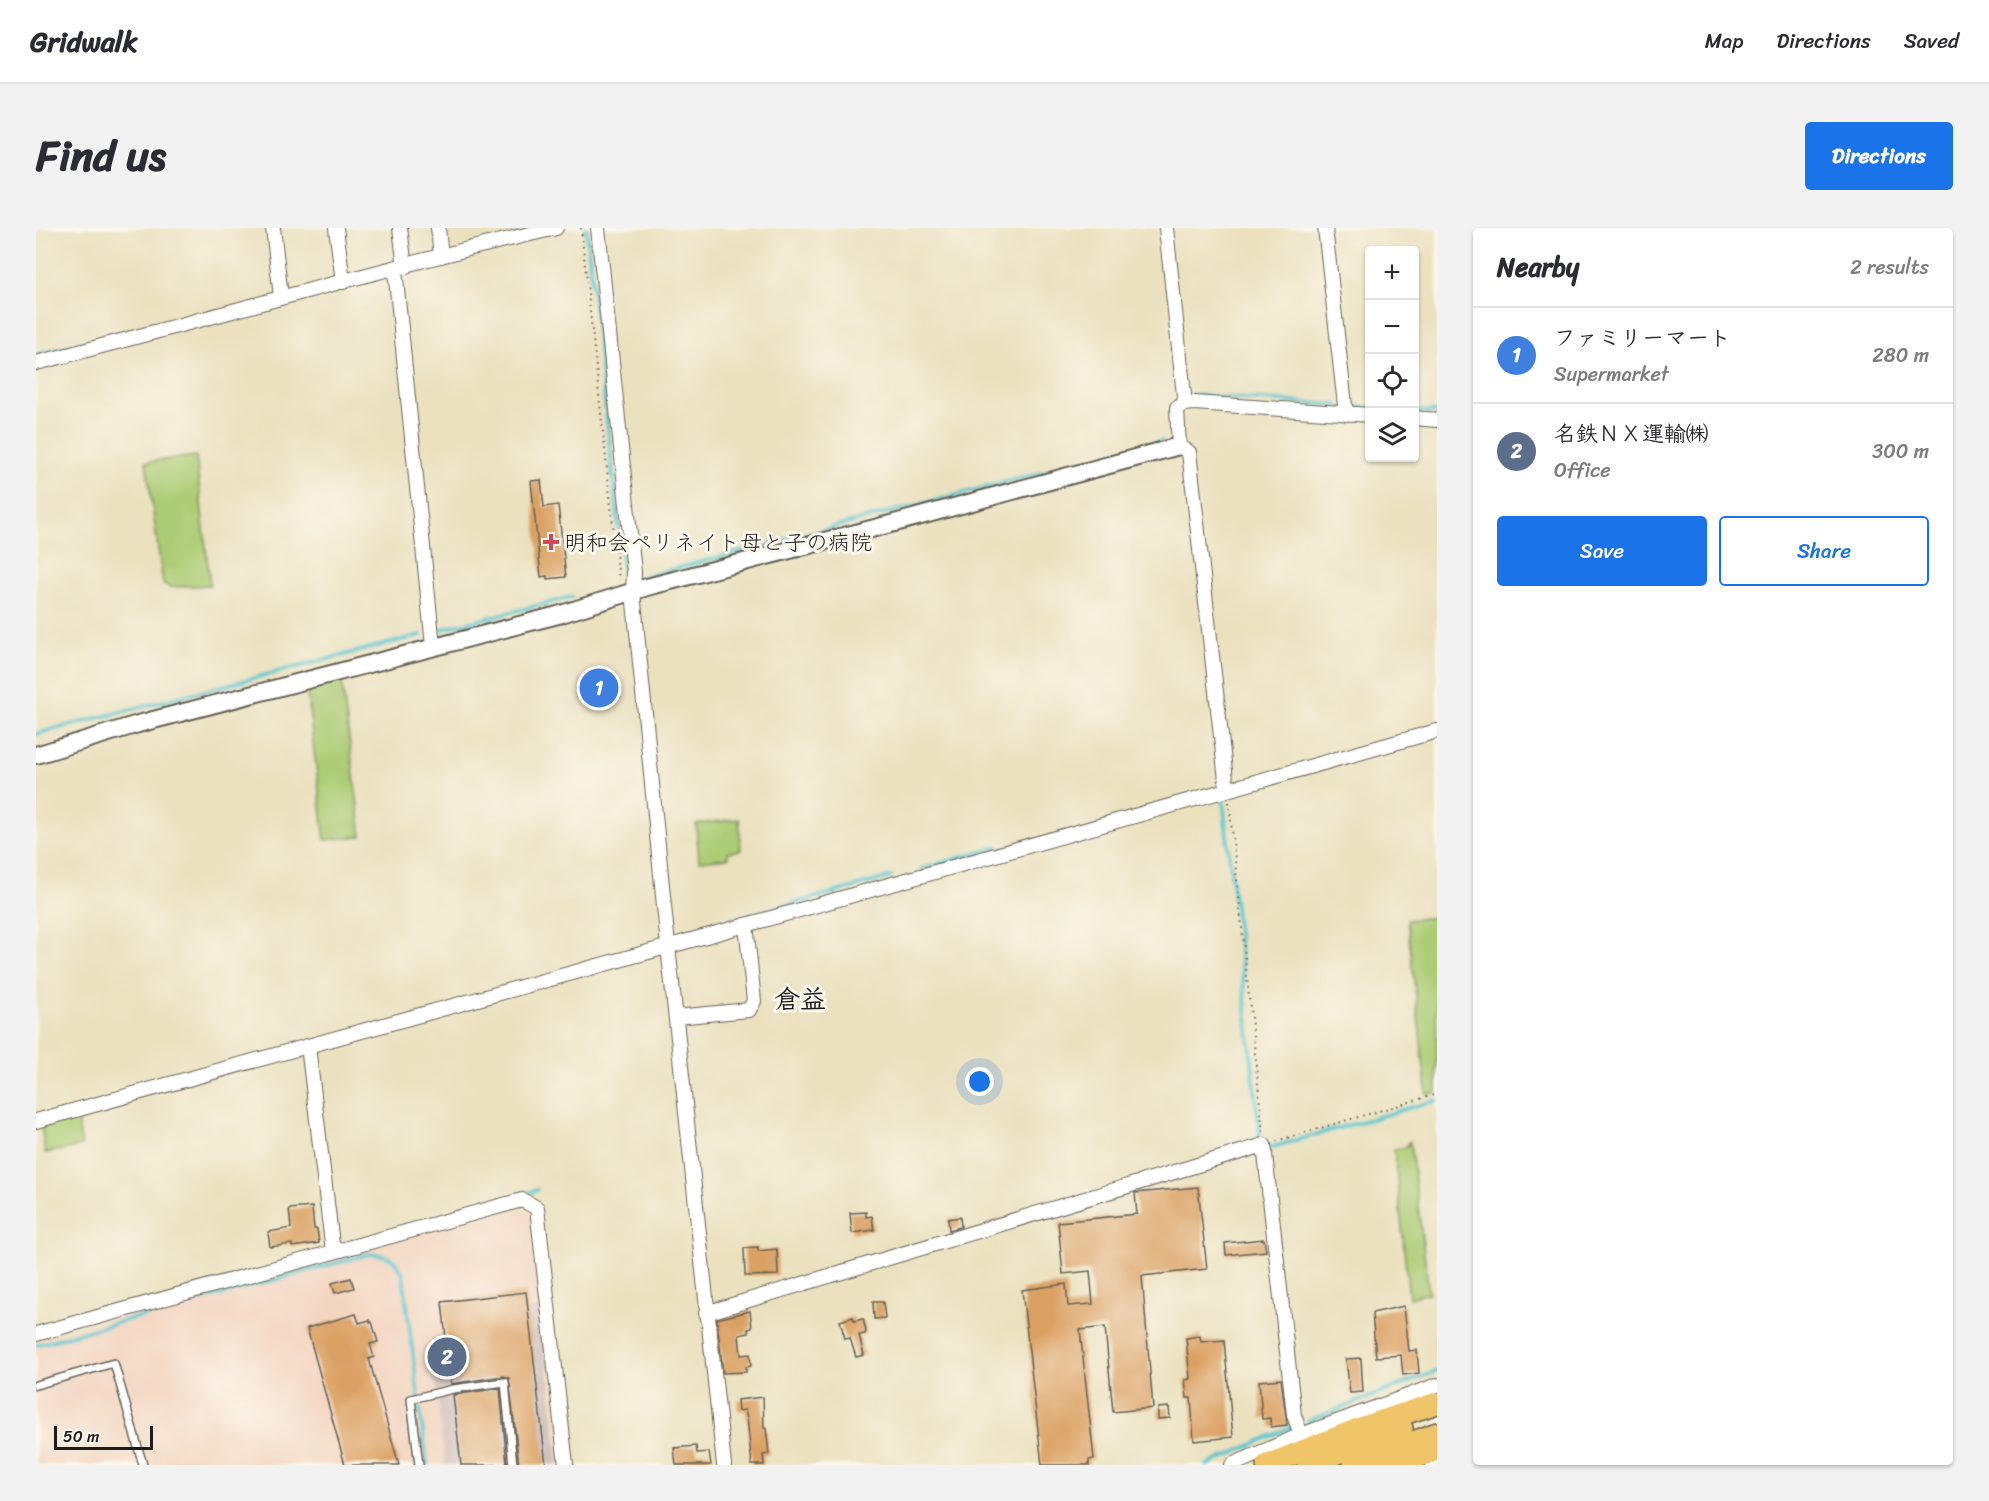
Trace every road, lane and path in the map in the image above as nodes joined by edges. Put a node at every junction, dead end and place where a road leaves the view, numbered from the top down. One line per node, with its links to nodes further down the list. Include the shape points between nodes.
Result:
1 (273, 228): 14 (street)
2 (336, 228): 13 (street)
3 (400, 228): 12 (street)
4 (438, 228): 11 (street)
5 (556, 228): 10 (street)
6 (581, 228): 22 (path)
7 (598, 228): 22 (street, via 634,572)
8 (1166, 228): 16 (street)
9 (1325, 228): 17 (street)
10 (503, 234): 11 (street)
11 (441, 252): 12 (street)
12 (400, 268): 13 (street); 23 (street)
13 (343, 278): 14 (street)
14 (281, 293): 15 (street, via 183,326)
15 (36, 363)
16 (1185, 404): 17 (street); 21 (street, via 1177,408)
17 (1346, 414): 18 (street)
18 (1365, 415)
19 (1419, 418): 20 (street)
20 (1437, 420)
21 (1179, 446): 22 (street); 26 (street, via 1189,452)
22 (626, 590): 23 (street, via 558,615); 28 (street)
23 (433, 646): 25 (street)
24 (1437, 731): 26 (street)
25 (36, 755)
26 (1227, 789): 27 (street); 33 (path)
27 (746, 925): 28 (street); 29 (street, via 754,1001 748,1010)
28 (664, 947): 29 (street); 30 (street)
29 (676, 1017): 35 (street)
30 (308, 1046): 32 (street); 34 (street)
31 (1437, 1094): 33 (path)
32 (36, 1121)
33 (1261, 1145): 35 (street); 42 (street, via 1294,1415)
34 (333, 1252): 36 (street); 47 (street, via 522,1200 537,1208)
35 (706, 1313): 48 (street)
36 (36, 1334)
37 (36, 1385): 44 (lane, via 114,1363)
38 (1437, 1385): 42 (street)
39 (1437, 1403): 50 (highway)
40 (1437, 1415): 51 (highway)
41 (1437, 1433): 52 (highway)
42 (1301, 1435): 49 (street)
43 (1437, 1450): 53 (highway)
44 (144, 1465)
45 (419, 1465): 46 (lane, via 411,1399 505,1382)
46 (513, 1465)
47 (566, 1465)
48 (724, 1465)
49 (1232, 1465)
50 (1267, 1465)
51 (1308, 1465)
52 (1354, 1465)
53 (1397, 1465)

